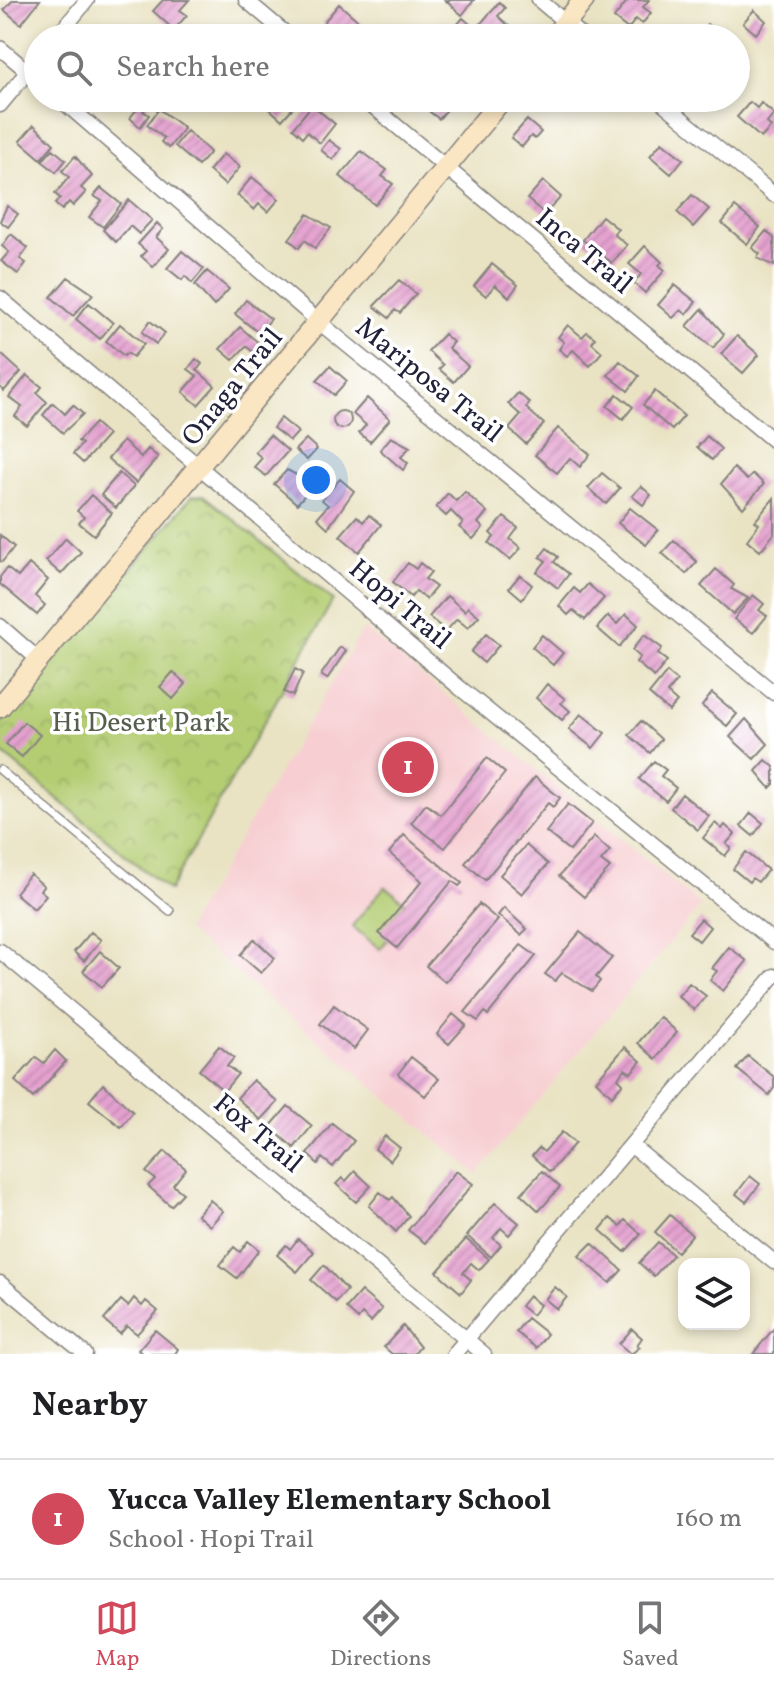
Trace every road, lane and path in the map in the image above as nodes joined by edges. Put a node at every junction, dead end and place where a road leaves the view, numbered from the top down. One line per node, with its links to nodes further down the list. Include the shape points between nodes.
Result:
1 (87, 0): 5 (street)
2 (246, 0): 6 (street)
3 (539, 0): 7 (street)
4 (584, 0): 8 (street)
5 (67, 24)
6 (274, 24)
7 (555, 24)
8 (564, 24)
9 (0, 48): 10 (street)
10 (24, 68)
11 (24, 84): 12 (street)
12 (0, 105)
13 (75, 112): 20 (street, Mariposa Trail)
14 (380, 112): 17 (street, Inca Trail)
15 (491, 112): 17 (street, Onaga Trail)
16 (674, 112): 18 (street)
17 (445, 167): 20 (street, Onaga Trail); 21 (street, Inca Trail)
18 (774, 195)
19 (0, 298): 22 (street, Hopi Trail)
20 (319, 322): 22 (street, Onaga Trail); 25 (street, Mariposa Trail)
21 (774, 441)
22 (200, 468): 24 (street, Onaga Trail); 29 (street, Hopi Trail, via 460,688)
23 (0, 626): 24 (street)
24 (39, 660): 26 (street, Onaga Trail)
25 (774, 693)
26 (0, 707)
27 (0, 770): 28 (lane)
28 (170, 911)
29 (774, 942)
30 (0, 951): 35 (street, Fox Trail)
31 (774, 976): 32 (street)
32 (632, 1146): 33 (street); 35 (street)
33 (774, 1262)
34 (0, 1283): 36 (street)
35 (466, 1339): 37 (street); 38 (street, Fox Trail)
36 (85, 1354)
37 (454, 1354)
38 (484, 1354)

